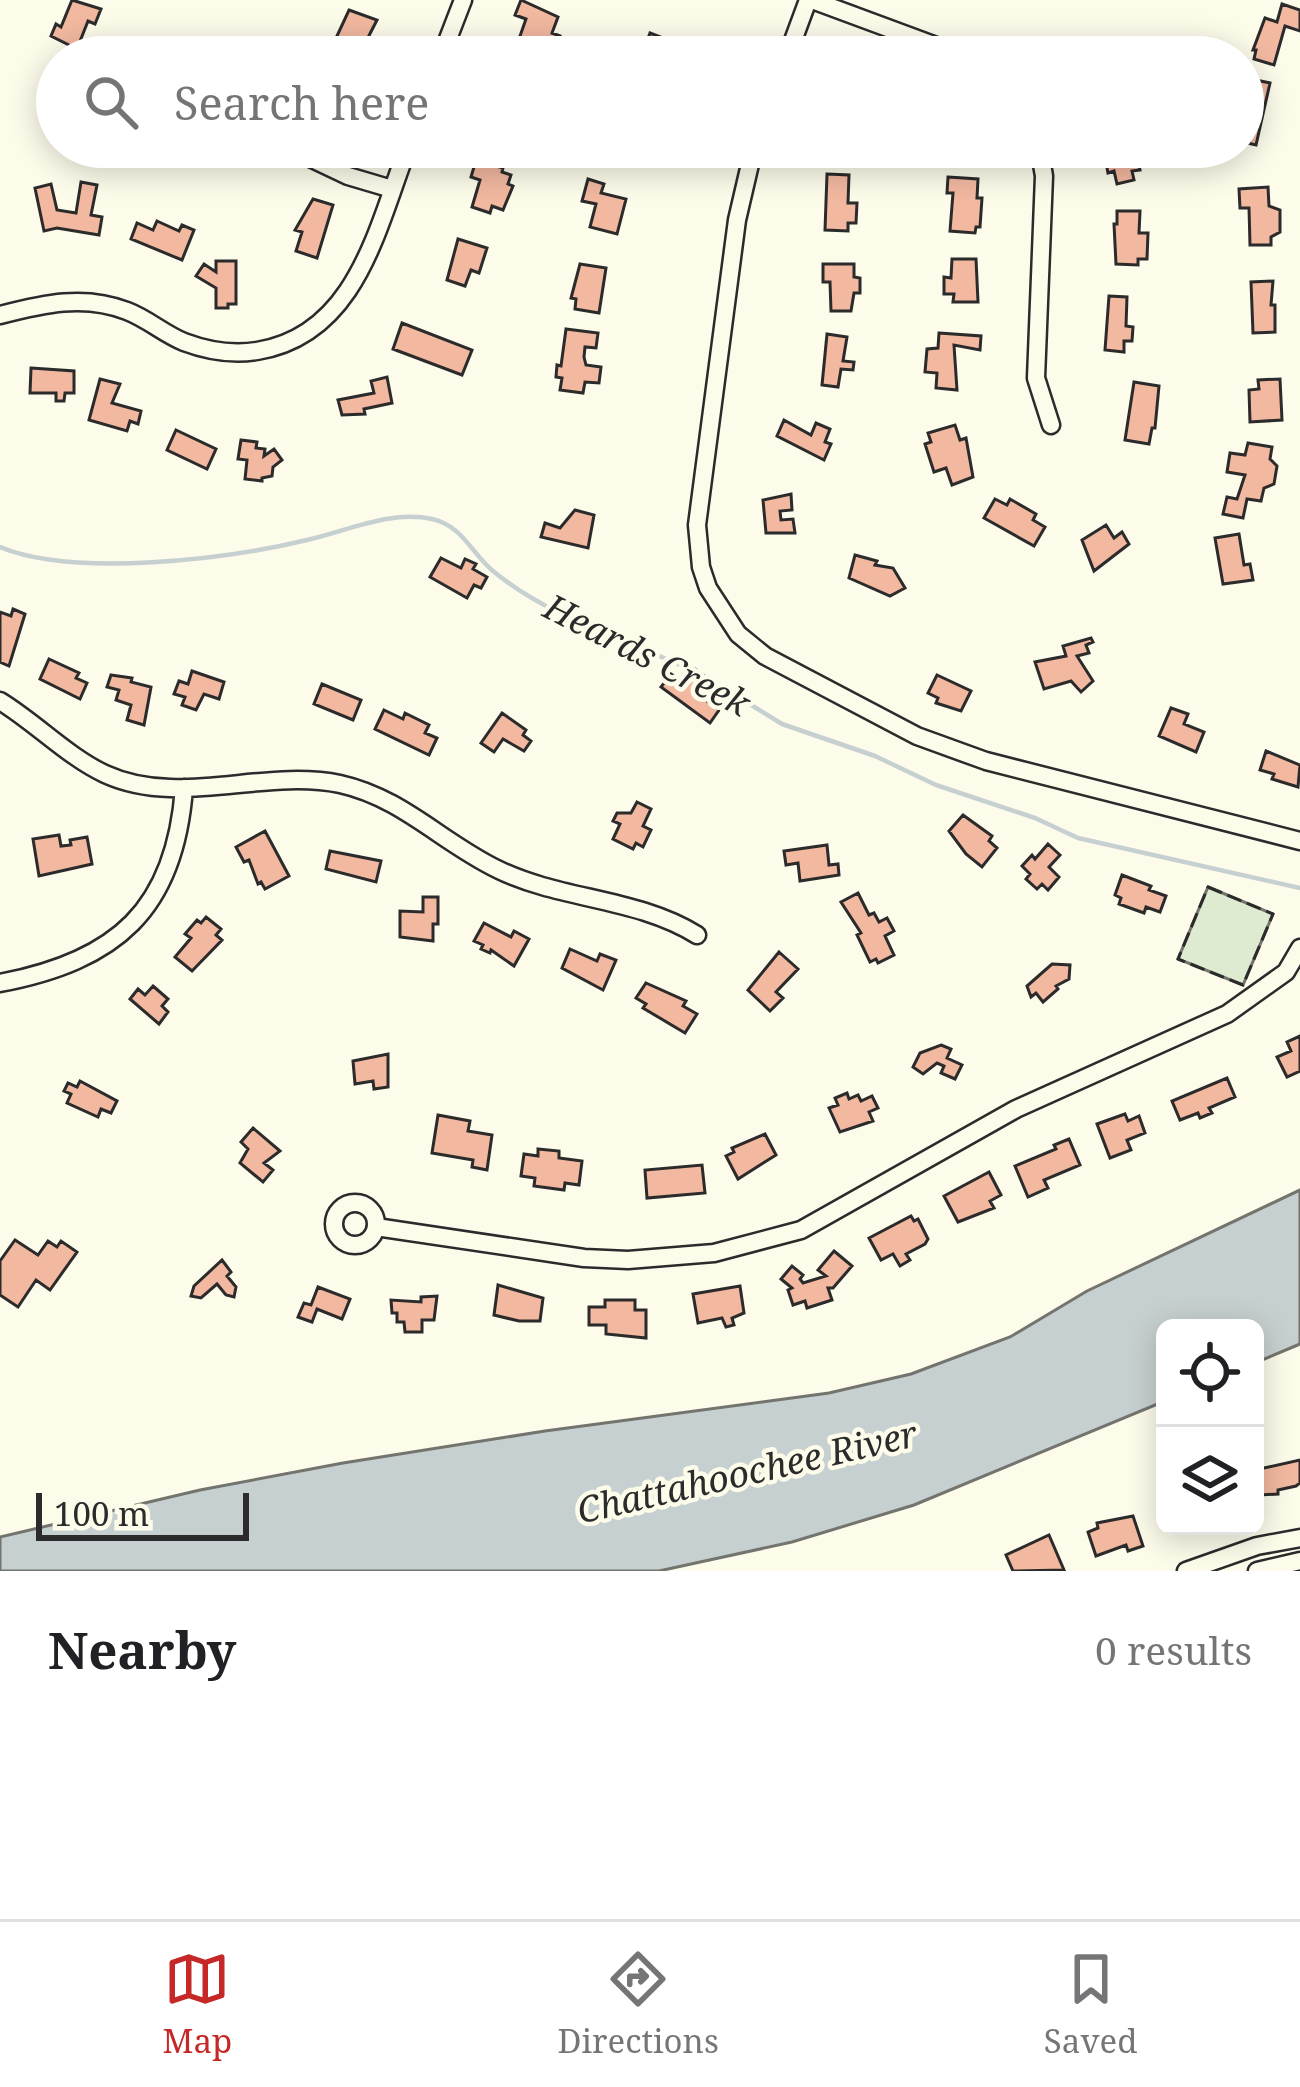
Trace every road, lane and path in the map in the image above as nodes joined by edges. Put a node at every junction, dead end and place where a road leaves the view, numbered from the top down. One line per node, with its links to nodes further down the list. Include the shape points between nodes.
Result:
1 (463, 0): 3 (street)
2 (810, 0): 4 (street); 5 (street)
3 (449, 36)
4 (796, 36)
5 (909, 36)
6 (331, 168): 10 (street)
7 (400, 168): 10 (street)
8 (749, 168): 15 (street, via 697,525 701,567 728,621 765,656 944,747)
9 (1043, 168): 12 (street, via 1036,378)
10 (392, 189): 11 (street, via 344,300 312,330 274,348 205,350 102,303 49,303)
11 (0, 315)
12 (1051, 425)
13 (0, 701): 14 (street, via 108,776)
14 (184, 788): 16 (street, via 307,780 360,789 407,809 500,871); 18 (street, via 170,867 133,922 84,960)
15 (1300, 841)
16 (697, 935)
17 (1300, 948): 19 (street, via 1286,972 1227,1014 1016,1109 801,1230 714,1253 628,1260)
18 (0, 983)
19 (376, 1227)
20 (1300, 1538): 22 (street)
21 (1300, 1561): 23 (street)
22 (1186, 1571)
23 (1257, 1571)

